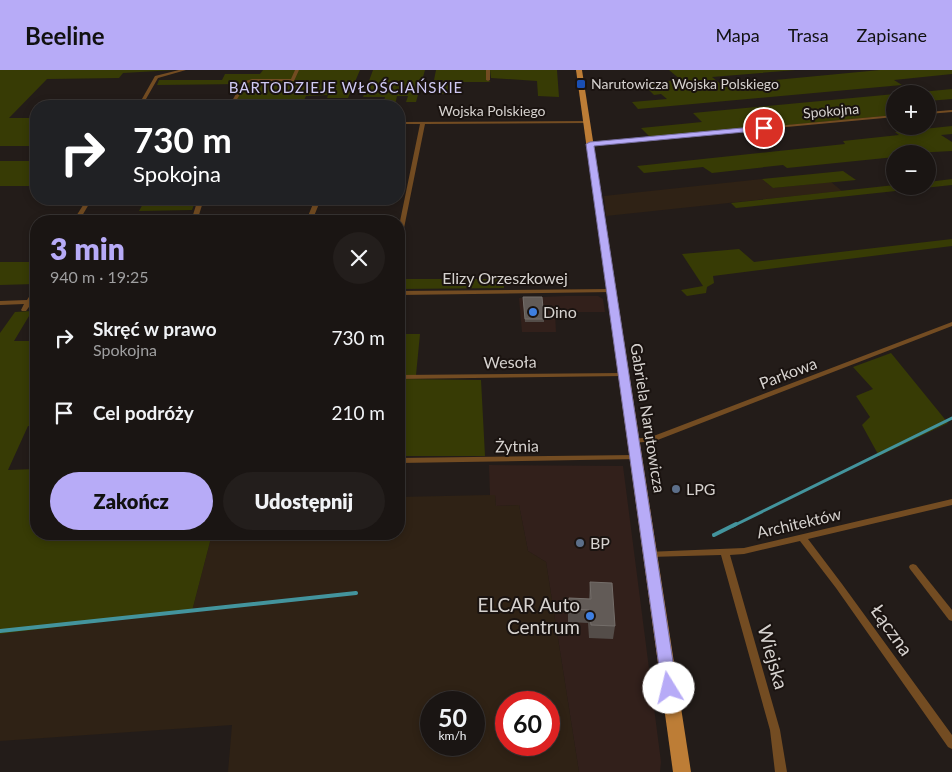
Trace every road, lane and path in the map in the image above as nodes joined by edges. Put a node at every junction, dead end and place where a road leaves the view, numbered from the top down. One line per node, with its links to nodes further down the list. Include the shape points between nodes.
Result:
1 (184, 70): 6 (street, via 156,77)
2 (297, 70): 7 (street, via 293,80 247,82)
3 (488, 70): 5 (street)
4 (579, 70): 11 (main road, Gabriela Narutowicza)
5 (488, 80)
6 (143, 100)
7 (234, 100)
8 (952, 111): 9 (street)
9 (936, 112)
10 (886, 117): 14 (street, Spokojna)
11 (586, 122): 13 (street, Wojska Polskiego); 14 (main road, Gabriela Narutowicza)
12 (405, 123): 13 (street, Wojska Polskiego)
13 (423, 123): 15 (street)
14 (590, 144): 16 (main road, Gabriela Narutowicza)
15 (404, 215)
16 (611, 291): 17 (street, Elizy Orzeszkowej); 23 (main road, Gabriela Narutowicza)
17 (405, 293)
18 (30, 302): 19 (street)
19 (0, 303)
20 (30, 305): 21 (street)
21 (24, 310)
22 (952, 324): 25 (street, Parkowa, via 652,439)
23 (622, 375): 24 (street, Wesoła); 25 (main road, Gabriela Narutowicza)
24 (405, 377)
25 (633, 441): 26 (main road, Gabriela Narutowicza)
26 (635, 457): 27 (street, Żytnia); 31 (main road, Gabriela Narutowicza)
27 (405, 462)
28 (952, 502): 29 (street, Architektów)
29 (802, 538): 30 (street, Architektów); 34 (street, Łączna)
30 (725, 552): 31 (street, Architektów); 36 (street, Wiejska, via 775,730)
31 (650, 554): 35 (main road, Gabriela Narutowicza)
32 (912, 567): 33 (street)
33 (952, 617)
34 (952, 744)
35 (682, 772)
36 (781, 772)

